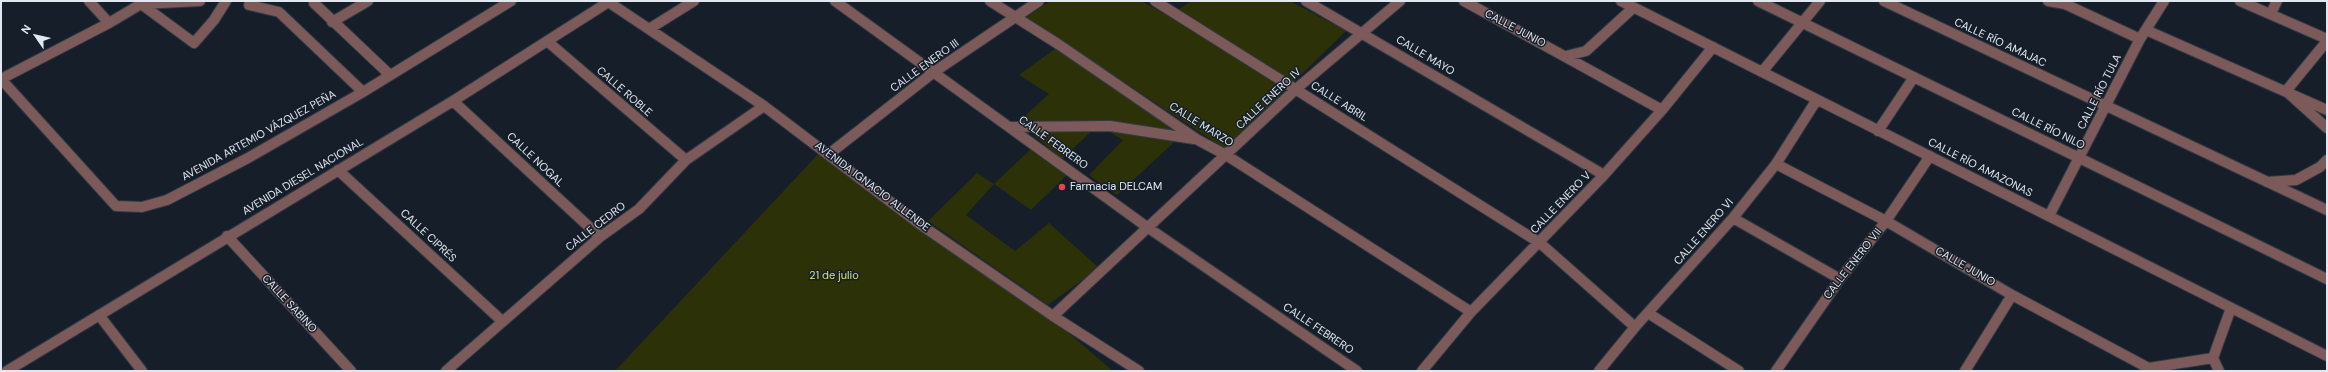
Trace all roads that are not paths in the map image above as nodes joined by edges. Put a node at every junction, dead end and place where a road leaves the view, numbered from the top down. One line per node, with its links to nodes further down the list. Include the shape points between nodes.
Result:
1 (89, 1): 31 (street)
2 (200, 1): 23 (street)
3 (226, 1): 25 (street, via 194,43)
4 (368, 1): 30 (street)
5 (511, 1): 43 (street, AVENIDA ARTEMIO VÁZQUEZ PEÑA)
6 (608, 1): 33 (street, AVENIDA IGNACIO ALLENDE); 38 (street, AVENIDA DIESEL NACIONAL)
7 (694, 1): 33 (street)
8 (834, 1): 41 (street, CALLE FEBRERO)
9 (990, 1): 29 (street, CALLE MARZO)
10 (1038, 1): 29 (street, CALLE ENERO III)
11 (1155, 1): 46 (street, CALLE ABRIL)
12 (1306, 1): 35 (street, CALLE MAYO)
13 (1400, 1): 35 (street, CALLE ENERO IV)
14 (1464, 1): 40 (street, CALLE JUNIO)
15 (1621, 1): 27 (street, CALLE RÍO AMAZONAS)
16 (1758, 1): 32 (street, CALLE RÍO NILO)
17 (1820, 1): 32 (street)
18 (1884, 1): 52 (street, CALLE RÍO AMAJAC)
19 (2048, 1): 36 (street, via 2065,4)
20 (2164, 1): 34 (street, CALLE RÍO TULA)
21 (2240, 1): 28 (street)
22 (2277, 1): 28 (street)
23 (172, 2): 25 (street)
24 (316, 2): 30 (street)
25 (141, 4): 31 (street)
26 (249, 5): 48 (street, via 279,12)
27 (1633, 8): 39 (street, CALLE RÍO AMAZONAS); 40 (street, via 1586,51)
28 (2271, 13): 37 (street)
29 (1015, 17): 41 (street, CALLE ENERO III); 58 (street, CALLE MARZO)
30 (332, 22): 43 (street)
31 (109, 23): 45 (street)
32 (1804, 23): 42 (street); 44 (street, CALLE RÍO NILO)
33 (648, 29): 51 (street, AVENIDA IGNACIO ALLENDE)
34 (2146, 30): 36 (street, CALLE RÍO TULA); 47 (street)
35 (1363, 33): 46 (street, CALLE ENERO IV); 67 (street, CALLE MAYO)
36 (2140, 39): 52 (street, CALLE RÍO TULA)
37 (2327, 40): 47 (street)
38 (547, 41): 49 (street, AVENIDA DIESEL NACIONAL); 63 (street, CALLE ROBLE)
39 (1713, 46): 42 (street, CALLE RÍO AMAZONAS); 53 (street, CALLE ENERO V)
40 (1566, 56): 53 (street, CALLE JUNIO)
41 (934, 72): 55 (street, CALLE FEBRERO); 59 (street, CALLE ENERO III)
42 (1762, 72): 50 (street, CALLE RÍO AMAZONAS)
43 (390, 75): 48 (street, AVENIDA ARTEMIO VÁZQUEZ PEÑA)
44 (1914, 77): 57 (street); 62 (street, CALLE RÍO NILO)
45 (1, 79): 48 (street, AVENIDA ARTEMIO VÁZQUEZ PEÑA, via 116,206 128,208 167,200 248,158)
46 (1296, 89): 60 (street, CALLE ENERO IV); 76 (street, CALLE ABRIL)
47 (2286, 91): 54 (street); 56 (street)
48 (363, 92)
49 (453, 101): 66 (street, AVENIDA DIESEL NACIONAL); 75 (street, CALLE NOGAL)
50 (1816, 101): 57 (street, CALLE RÍO AMAZONAS); 65 (street, CALLE ENERO VI)
51 (764, 106): 59 (street, AVENIDA IGNACIO ALLENDE); 63 (street, CALLE CEDRO)
52 (2105, 106): 62 (street, CALLE RÍO TULA); 68 (street, CALLE RÍO AMAJAC)
53 (1662, 110): 67 (street, CALLE ENERO V)
54 (2327, 110)
55 (1010, 127): 58 (street, via 1110,126); 73 (street, CALLE FEBRERO)
56 (2327, 128)
57 (1878, 131): 61 (street, CALLE RÍO AMAZONAS)
58 (1198, 140): 60 (street, CALLE MARZO)
59 (829, 154): 84 (street, AVENIDA IGNACIO ALLENDE, via 922,224)
60 (1226, 155): 73 (street, CALLE ENERO IV); 81 (street, CALLE MARZO)
61 (1930, 156): 70 (street, CALLE RÍO AMAZONAS); 72 (street, CALLE ENERO VII)
62 (2080, 158): 70 (street, CALLE RÍO TULA); 78 (street, CALLE RÍO NILO)
63 (686, 160): 75 (street, CALLE CEDRO, via 639,209)
64 (2327, 160): 68 (street, via 2320,167 2296,180)
65 (1776, 164): 71 (street, CALLE ENERO VI); 72 (street, CALLE JUNIO)
66 (338, 170): 74 (street, AVENIDA DIESEL NACIONAL); 85 (street, CALLE CIPRÉS)
67 (1604, 175): 76 (street, CALLE ENERO V)
68 (2266, 182): 69 (street, CALLE RÍO AMAJAC)
69 (2327, 210)
70 (2049, 216): 80 (street, CALLE RÍO AMAZONAS)
71 (1733, 218): 77 (street); 82 (street, CALLE ENERO VI)
72 (1886, 221): 77 (street, CALLE ENERO VII); 79 (street, CALLE JUNIO)
73 (1147, 227): 84 (street, CALLE ENERO IV); 95 (street, CALLE FEBRERO)
74 (226, 236): 83 (street, AVENIDA DIESEL NACIONAL); 93 (street, CALLE SABINO)
75 (600, 236): 85 (street, CALLE CEDRO)
76 (1540, 243): 81 (street, CALLE ENERO V); 86 (street, CALLE ABRIL)
77 (1840, 279): 99 (street, CALLE ENERO VII)
78 (2327, 279)
79 (2012, 296): 90 (street, CALLE JUNIO); 100 (street)
80 (2231, 308): 87 (street, CALLE RÍO AMAZONAS); 88 (street)
81 (1471, 312): 96 (street, CALLE ENERO V)
82 (1648, 313): 86 (street, CALLE ENERO VI); 98 (street)
83 (99, 315): 91 (street, AVENIDA DIESEL NACIONAL); 92 (street)
84 (1053, 316): 89 (street, AVENIDA IGNACIO ALLENDE)
85 (502, 321): 94 (street, CALLE CEDRO)
86 (1635, 327): 97 (street, CALLE ENERO VI)
87 (2327, 356)
88 (2213, 358): 90 (street); 101 (street)
89 (1137, 370)
90 (2151, 370)
91 (8, 371)
92 (142, 371)
93 (351, 371)
94 (446, 371)
95 (1357, 371)
96 (1422, 371)
97 (1599, 371)
98 (1740, 371)
99 (1776, 371)
100 (1965, 371)
101 (2220, 371)

